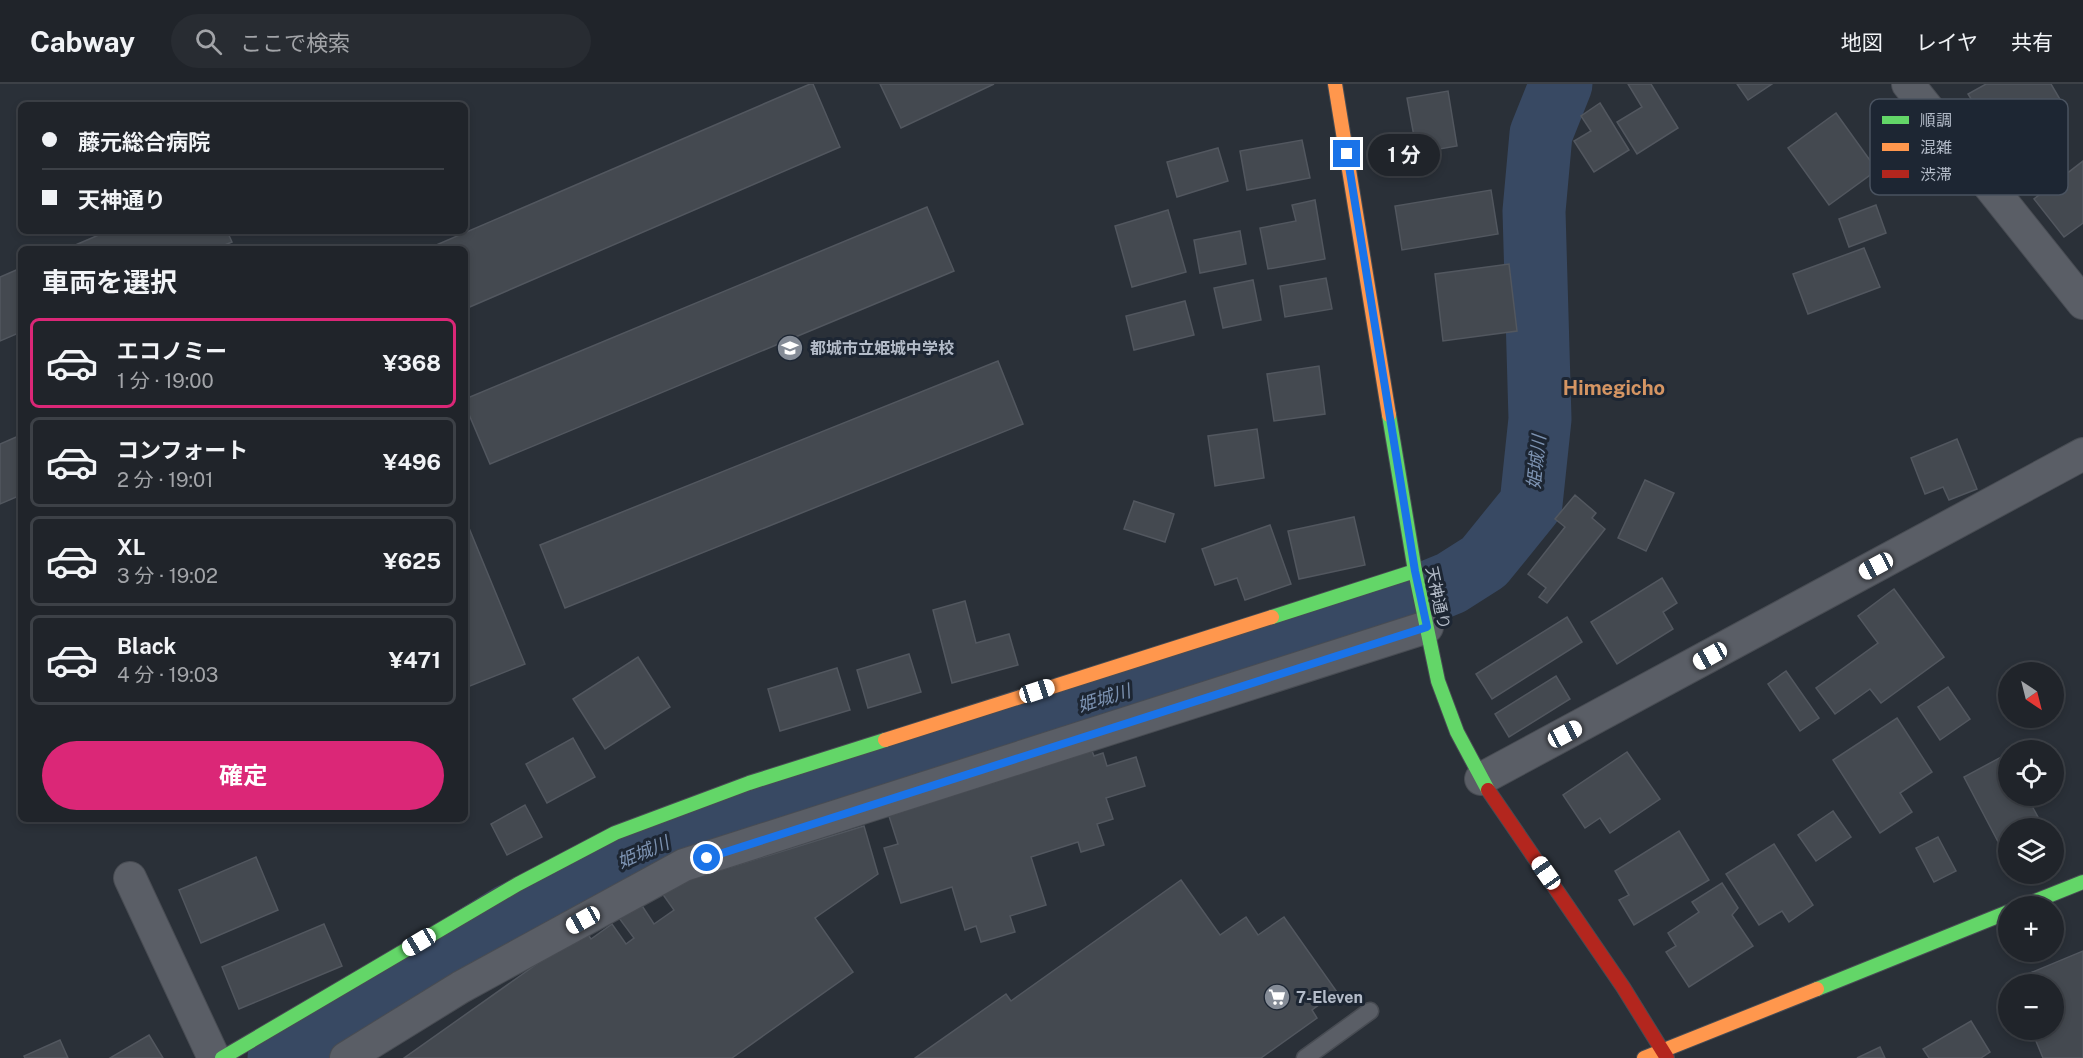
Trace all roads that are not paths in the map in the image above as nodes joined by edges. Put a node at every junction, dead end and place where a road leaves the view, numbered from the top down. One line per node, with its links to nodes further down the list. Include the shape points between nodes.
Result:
1 (1335, 84): 7 (street, 天神通り)
2 (1908, 84): 3 (street)
3 (1920, 99)
4 (1997, 195): 5 (street)
5 (2083, 303)
6 (2083, 454): 9 (street)
7 (1415, 571): 8 (street, 天神通り); 17 (street, via 749,783 615,833 518,884)
8 (1426, 623): 9 (street, 天神通り, via 1438,681 1457,732); 18 (street, via 684,865 461,987)
9 (1481, 779): 15 (street, 天神通り)
10 (130, 878): 16 (street)
11 (2083, 882): 12 (street)
12 (2048, 896)
13 (1998, 916): 15 (street)
14 (1370, 1011): 19 (lane)
15 (1666, 1054): 20 (street)
16 (214, 1058)
17 (222, 1058)
18 (346, 1058)
19 (1305, 1058)
20 (1644, 1058)

